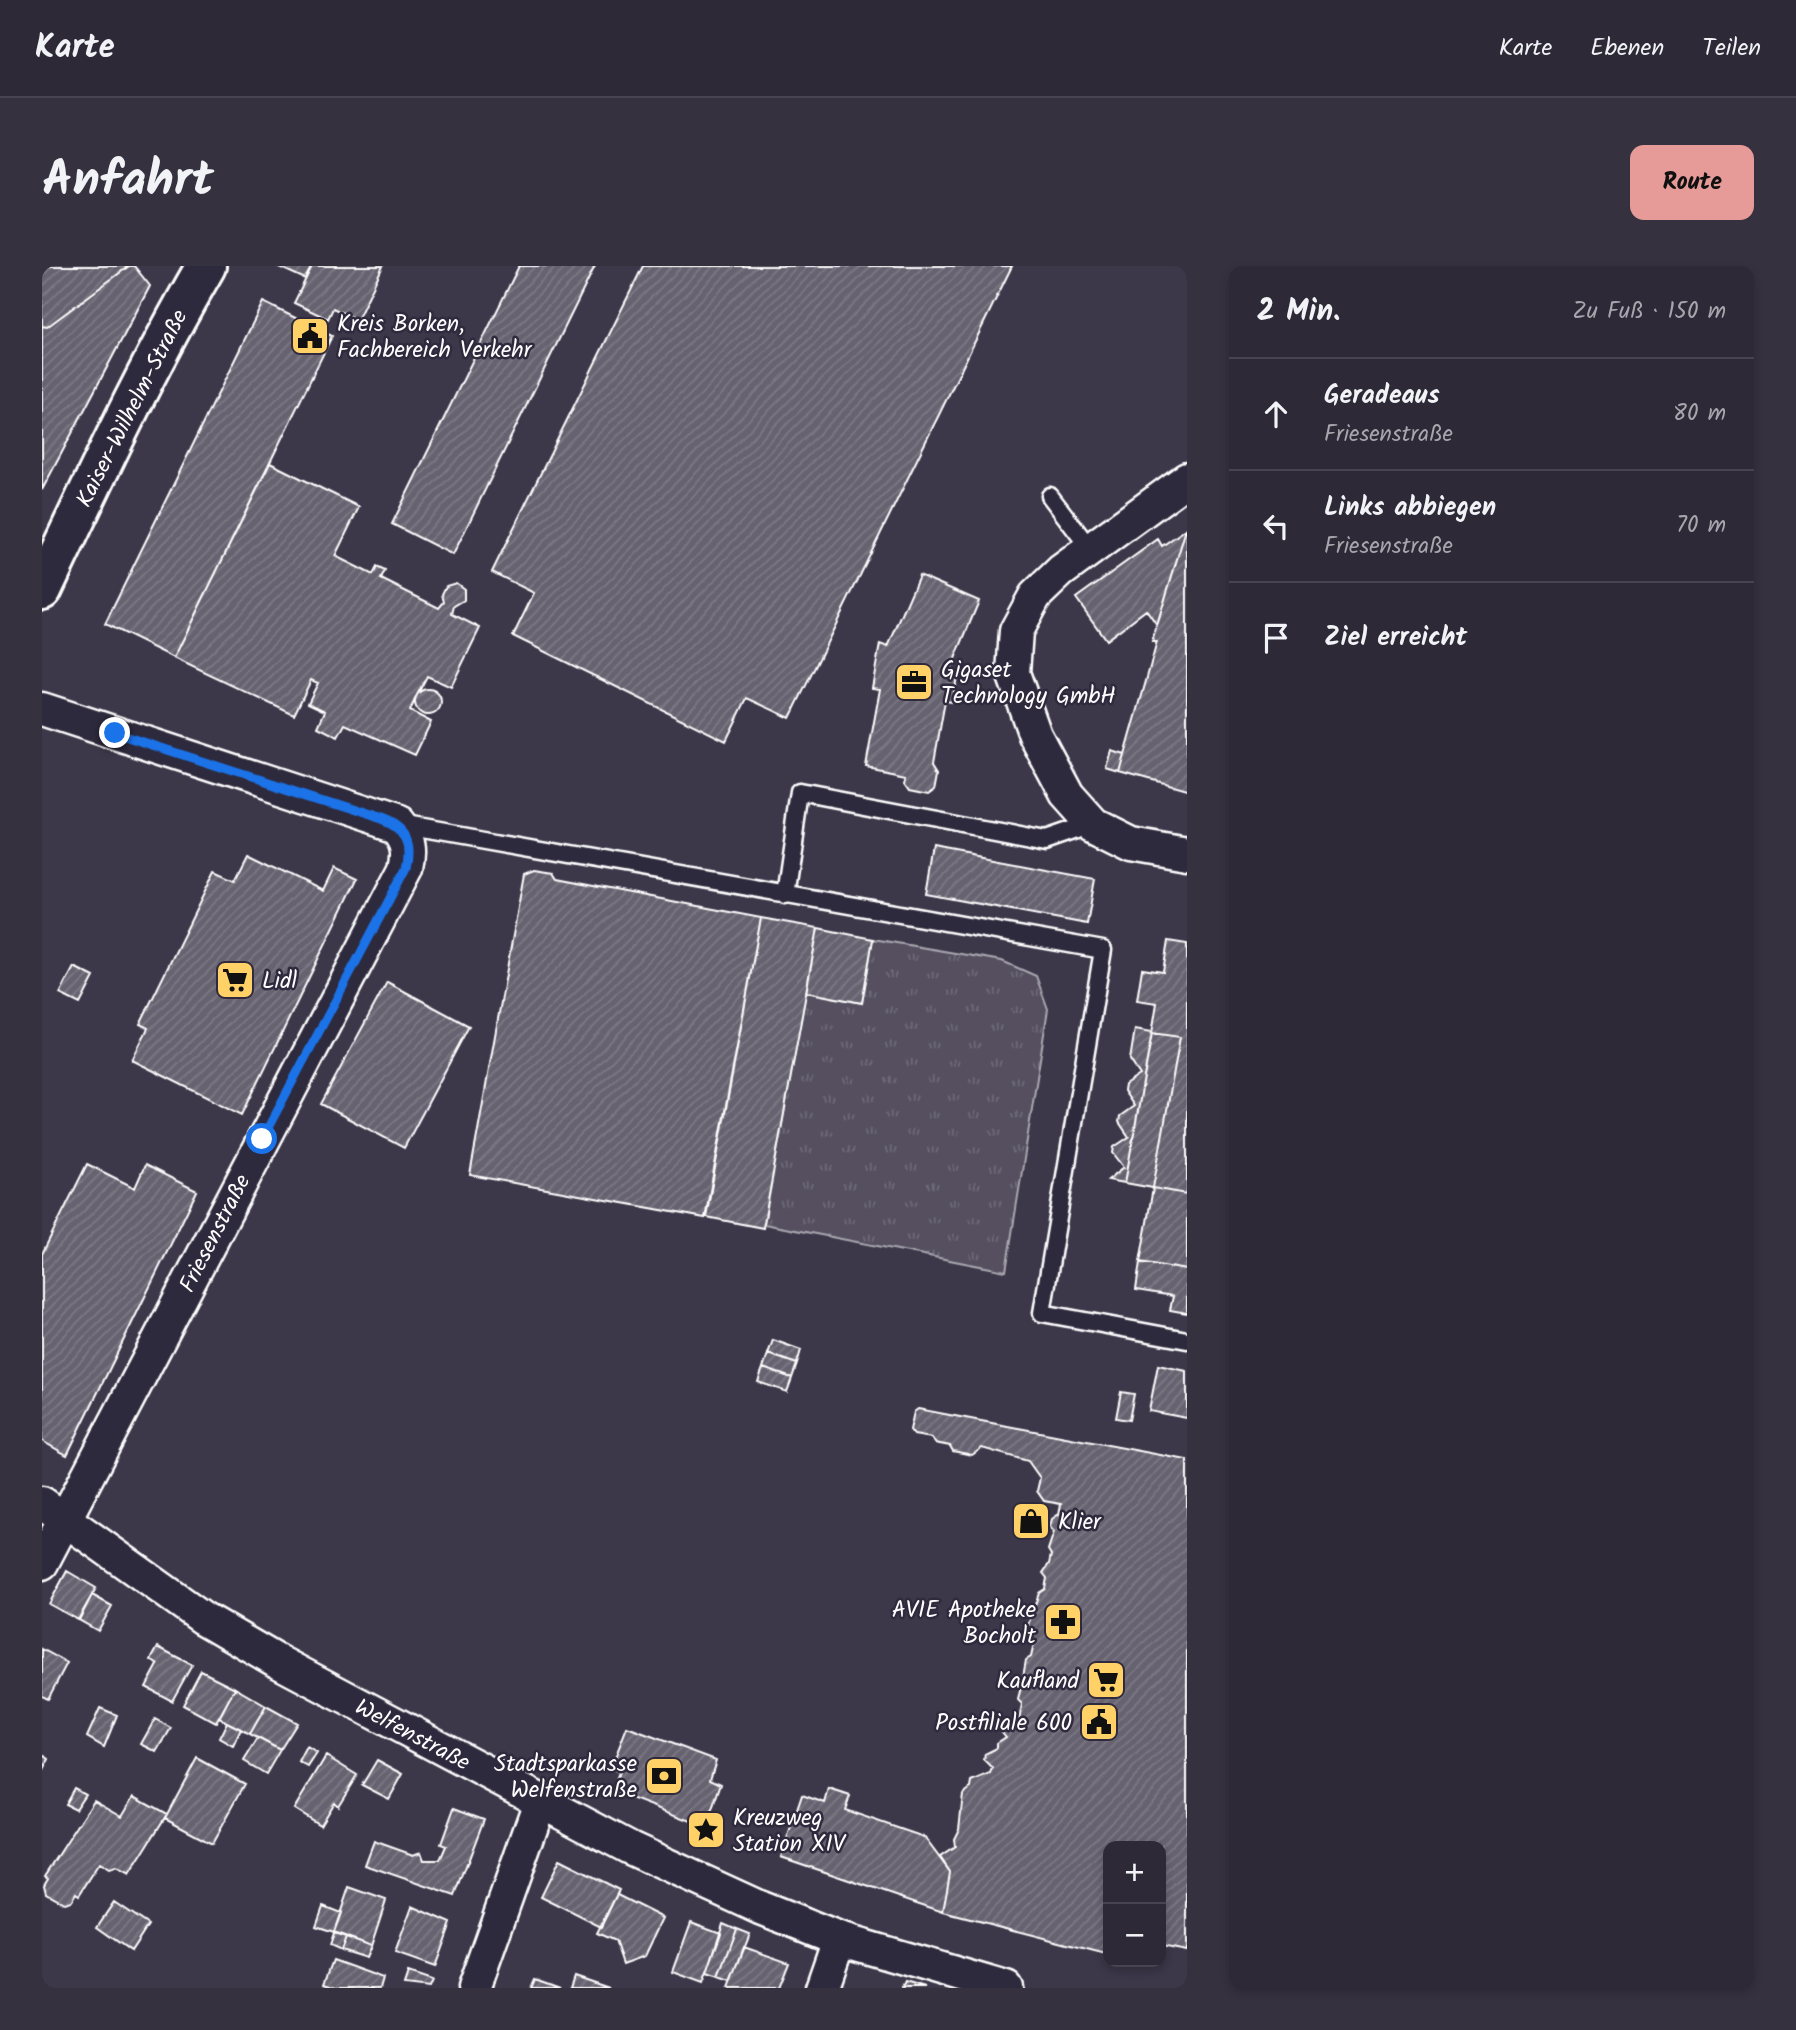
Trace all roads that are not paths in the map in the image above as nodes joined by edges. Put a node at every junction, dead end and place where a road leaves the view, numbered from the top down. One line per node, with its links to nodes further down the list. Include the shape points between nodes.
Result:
1 (206, 266): 5 (main road, Kaiser-Wilhelm-Straße, via 108,450)
2 (1187, 479): 4 (street)
3 (1050, 496): 4 (lane)
4 (1091, 550): 7 (street, via 1035,596 1016,631 1013,673 1035,735 1067,795)
5 (42, 590)
6 (42, 709): 8 (street)
7 (1093, 824): 9 (street, via 1131,843); 10 (lane, via 1047,840 800,793)
8 (397, 825): 10 (lane); 12 (street, Friesenstraße, via 408,838 406,868)
9 (1187, 853)
10 (785, 895): 11 (lane, via 1103,950 1042,1313)
11 (1187, 1340)
12 (54, 1511): 13 (street, Friesenstraße); 14 (street, Welfenstraße, via 202,1618)
13 (42, 1563)
14 (540, 1802): 15 (street, Welfenstraße, via 693,1878); 16 (street)
15 (839, 1939): 17 (street); 18 (street, Welfenstraße)
16 (474, 1988)
17 (822, 1988)
18 (1006, 1988)

